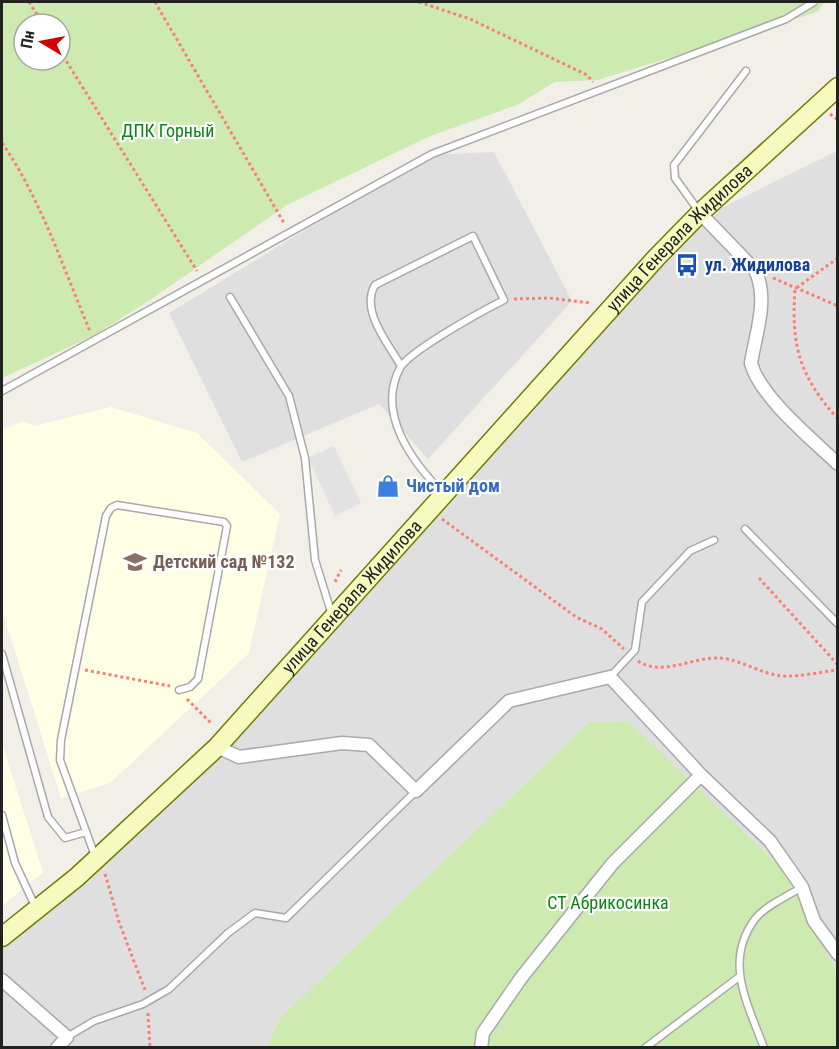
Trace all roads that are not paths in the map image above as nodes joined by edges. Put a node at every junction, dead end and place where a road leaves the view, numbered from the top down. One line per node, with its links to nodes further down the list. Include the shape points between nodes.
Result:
1 (814, 2): 7 (lane, via 786,19 432,154)
2 (746, 71): 4 (lane, via 674,165 675,178)
3 (837, 87): 4 (main road, улица Генерала Жидилова)
4 (700, 213): 8 (street, via 755,270 762,292 753,370 772,398); 9 (main road, улица Генерала Жидилова)
5 (230, 297): 12 (lane, via 289,396 305,458 315,560)
6 (401, 366): 6 (lane, via 457,324 504,300 474,236 375,285 370,310); 9 (lane, via 391,399 398,432)
7 (2, 391)
8 (837, 464)
9 (444, 494): 12 (main road, улица Генерала Жидилова)
10 (745, 529): 13 (lane)
11 (714, 540): 15 (lane, via 690,550 642,602 635,650)
12 (333, 619): 17 (main road, улица Генерала Жидилова)
13 (837, 624)
14 (2, 654): 21 (lane, via 48,817 65,838)
15 (610, 677): 18 (street); 19 (street, via 509,701)
16 (179, 690): 21 (lane, via 198,679 227,526 224,522 117,505 106,516 61,740 60,760)
17 (217, 747): 19 (street, via 239,757 342,743 369,745); 22 (main road, улица Генерала Жидилова)
18 (701, 775): 23 (street, via 770,841); 31 (street, via 613,863 521,978 483,1033)
19 (416, 791): 29 (lane, via 286,918 255,913 169,989)
20 (2, 815): 24 (lane, via 15,863)
21 (86, 832): 22 (lane)
22 (100, 865): 24 (main road, улица Генерала Жидилова)
23 (802, 887): 26 (street, via 814,921); 27 (lane, via 756,918 740,947)
24 (37, 910): 25 (main road, улица Генерала Жидилова)
25 (2, 937)
26 (837, 954)
27 (739, 977): 32 (lane); 33 (lane)
28 (2, 980): 29 (street)
29 (67, 1036): 30 (street)
30 (57, 1047)
31 (481, 1047)
32 (645, 1047)
33 (764, 1047)

